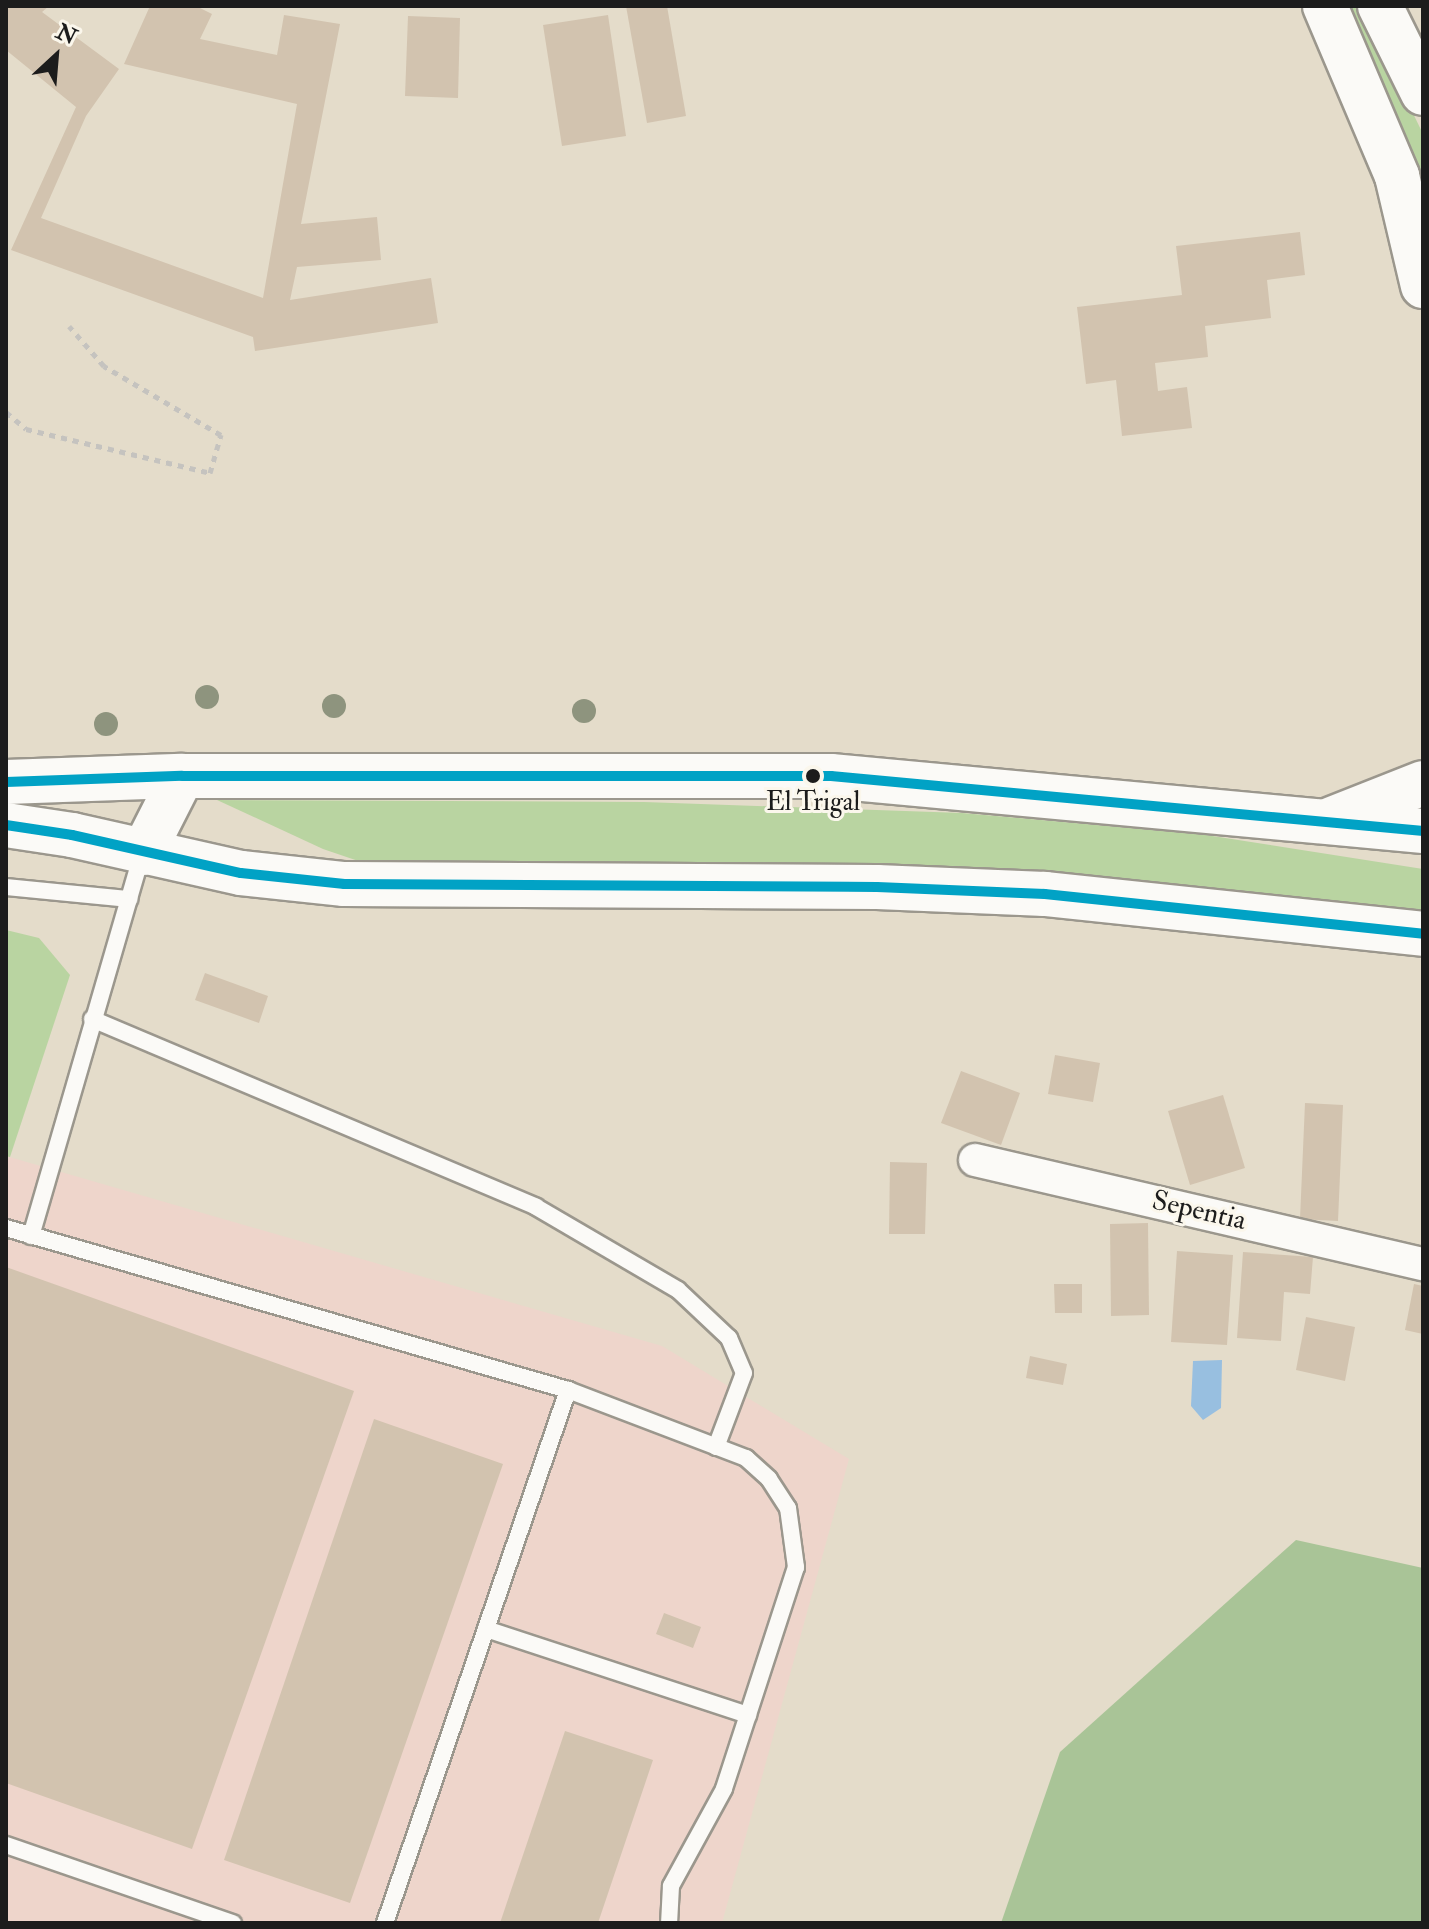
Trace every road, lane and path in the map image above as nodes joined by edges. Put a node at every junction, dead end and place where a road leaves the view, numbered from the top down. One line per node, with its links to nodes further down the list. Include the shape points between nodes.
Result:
1 (1325, 6): 4 (highway, via 1397,176)
2 (1380, 6): 3 (highway)
3 (1423, 93)
4 (1423, 286)
5 (69, 326): 6 (path, via 104,366 221,435 210,473 26,429)
6 (6, 412)
7 (182, 776): 8 (highway); 10 (highway, via 831,776); 13 (highway)
8 (6, 782)
9 (1423, 783): 10 (highway)
10 (1324, 822): 12 (highway)
11 (6, 825): 13 (highway)
12 (1423, 831)
13 (143, 853): 15 (lane); 16 (highway, via 241,873 344,884 877,887 1045,894)
14 (6, 887): 15 (lane)
15 (129, 899): 17 (lane)
16 (1423, 934)
17 (92, 1019): 20 (lane); 23 (lane, via 536,1207 678,1290 729,1338 744,1373)
18 (975, 1160): 21 (street, Sepentia)
19 (6, 1228): 20 (lane)
20 (31, 1236): 22 (lane)
21 (1423, 1264)
22 (568, 1390): 23 (lane); 24 (lane)
23 (716, 1447): 25 (lane, via 746,1458 769,1479 788,1508 796,1567)
24 (486, 1629): 25 (lane); 28 (lane)
25 (748, 1715): 29 (lane, via 724,1789 671,1886)
26 (6, 1845): 27 (lane)
27 (233, 1923)
28 (385, 1923)
29 (669, 1923)

